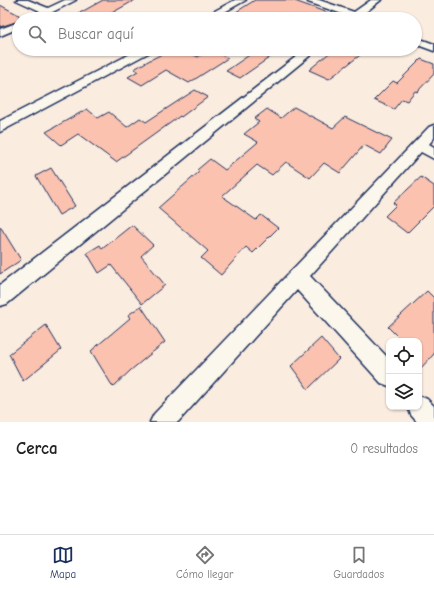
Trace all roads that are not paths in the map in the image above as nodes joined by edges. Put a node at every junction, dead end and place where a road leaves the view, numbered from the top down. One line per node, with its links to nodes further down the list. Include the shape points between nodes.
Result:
1 (20, 0): 6 (street)
2 (72, 0): 6 (street)
3 (242, 0): 7 (street)
4 (311, 0): 8 (street)
5 (377, 0): 9 (street)
6 (48, 11)
7 (219, 12)
8 (341, 12)
9 (363, 12)
10 (12, 28): 11 (street)
11 (0, 33)
12 (422, 43): 13 (street)
13 (434, 48)
14 (135, 56): 16 (street)
15 (303, 56): 20 (street)
16 (0, 127)
17 (434, 130): 18 (street)
18 (428, 149): 19 (street)
19 (298, 277): 21 (street); 23 (street)
20 (0, 297)
21 (388, 374)
22 (422, 410): 24 (street)
23 (162, 422)
24 (433, 422)

